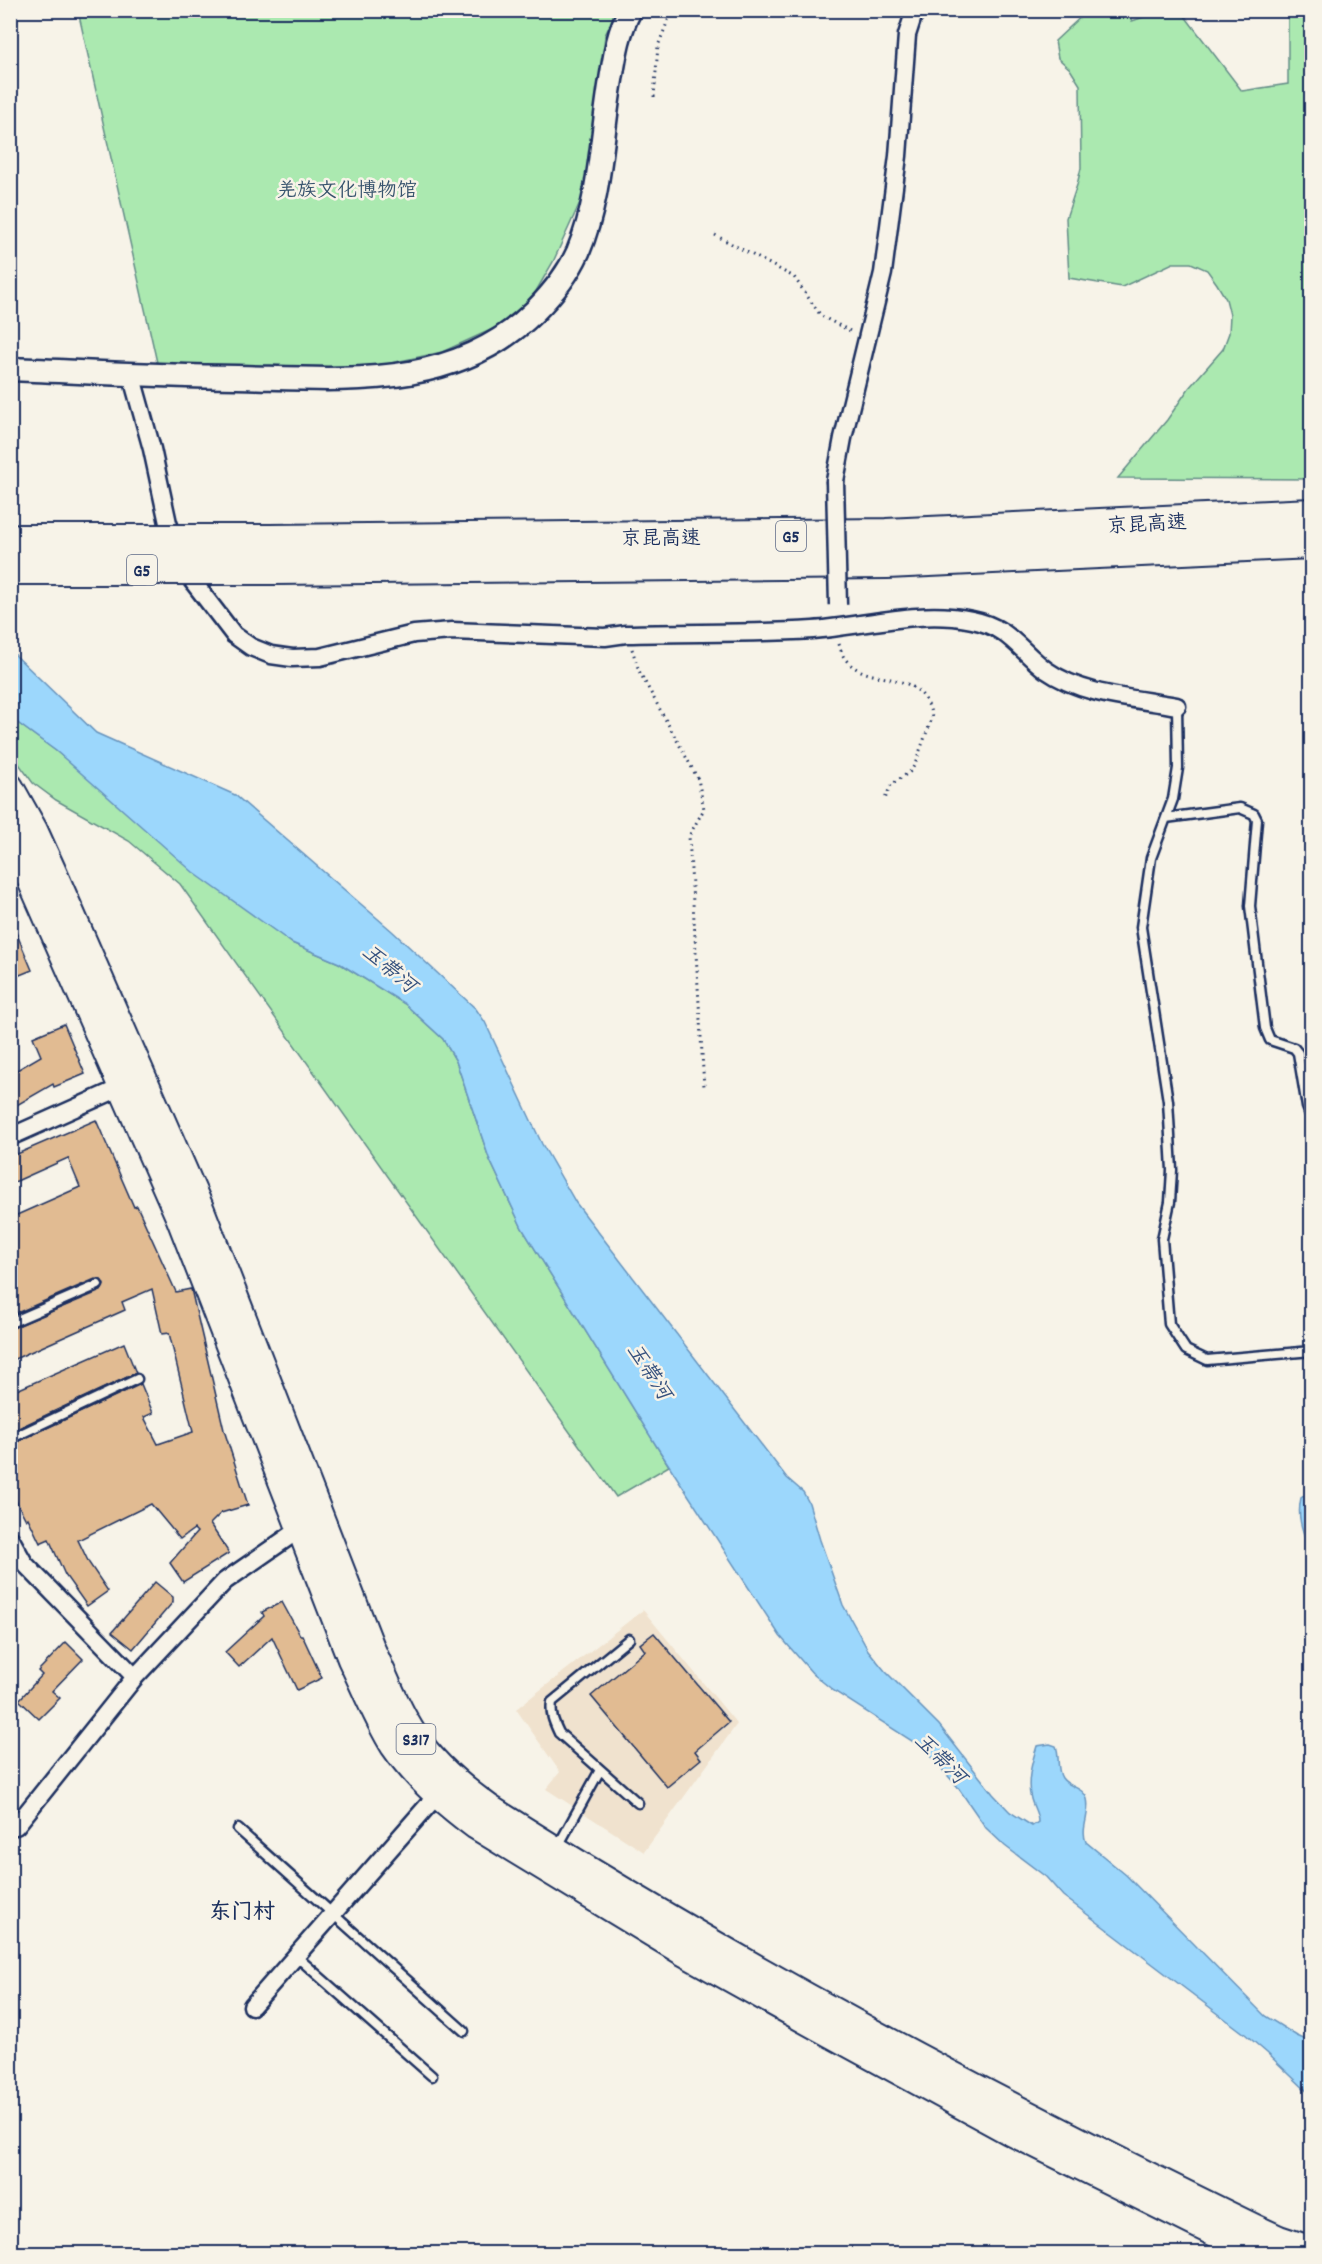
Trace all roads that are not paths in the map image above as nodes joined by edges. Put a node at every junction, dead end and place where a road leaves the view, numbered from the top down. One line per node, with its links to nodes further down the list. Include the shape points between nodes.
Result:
1 (630, 10): 4 (street, via 617,40 598,185 578,253 549,296 506,336 462,359 391,377 361,380)
2 (915, 10): 9 (street, bridge, via 907,35 898,156 883,273 835,481)
3 (10, 369): 4 (street)
4 (131, 374): 9 (street, via 153,449 168,523 191,579 234,635 271,655 320,657 414,634 452,631 605,636)
5 (1311, 514): 6 (highway, 京昆高速 / G5, bridge, via 886,534)
6 (10, 540)
7 (1311, 543): 8 (highway, 京昆高速 / G5, bridge, via 887,563)
8 (10, 569)
9 (837, 627): 10 (street, via 923,617 973,620 1000,628 1047,670 1071,683)
10 (1177, 706): 12 (lane, via 1178,768)
11 (10, 787): 31 (main road, S317, via 53,872 201,1210 353,1605 403,1716 422,1746 463,1789)
12 (1166, 818): 15 (lane, via 1240,808 1257,819 1250,906 1265,1028 1270,1040 1298,1053); 19 (lane, via 1152,858 1141,927 1168,1101 1172,1170 1162,1239 1169,1324 1186,1350 1207,1360)
13 (10, 833): 14 (main road, S317)
14 (122, 1087): 16 (street); 22 (main road, S317, via 208,1287)
15 (1311, 1120)
16 (10, 1137)
17 (98, 1285): 18 (lane)
18 (10, 1323)
19 (1311, 1351)
20 (137, 1379): 21 (lane)
21 (10, 1439)
22 (300, 1529): 25 (street, via 225,1581); 27 (main road, S317, via 351,1659 383,1727 404,1760)
23 (10, 1538): 25 (street, via 24,1563)
24 (629, 1639): 26 (lane, via 552,1702 552,1719 559,1733)
25 (135, 1677): 29 (street)
26 (600, 1770): 28 (lane); 31 (lane)
27 (437, 1795): 32 (street); 38 (main road, S317, via 477,1826 682,1952 1010,2131)
28 (638, 1803)
29 (16, 1826)
30 (238, 1829): 32 (lane)
31 (555, 1850): 37 (main road, S317, via 694,1933 1020,2111 1253,2227)
32 (333, 1914): 33 (street); 35 (lane)
33 (297, 1956): 34 (street); 36 (lane)
34 (252, 2006)
35 (464, 2031)
36 (432, 2076)
37 (1311, 2250)
38 (1257, 2253)

